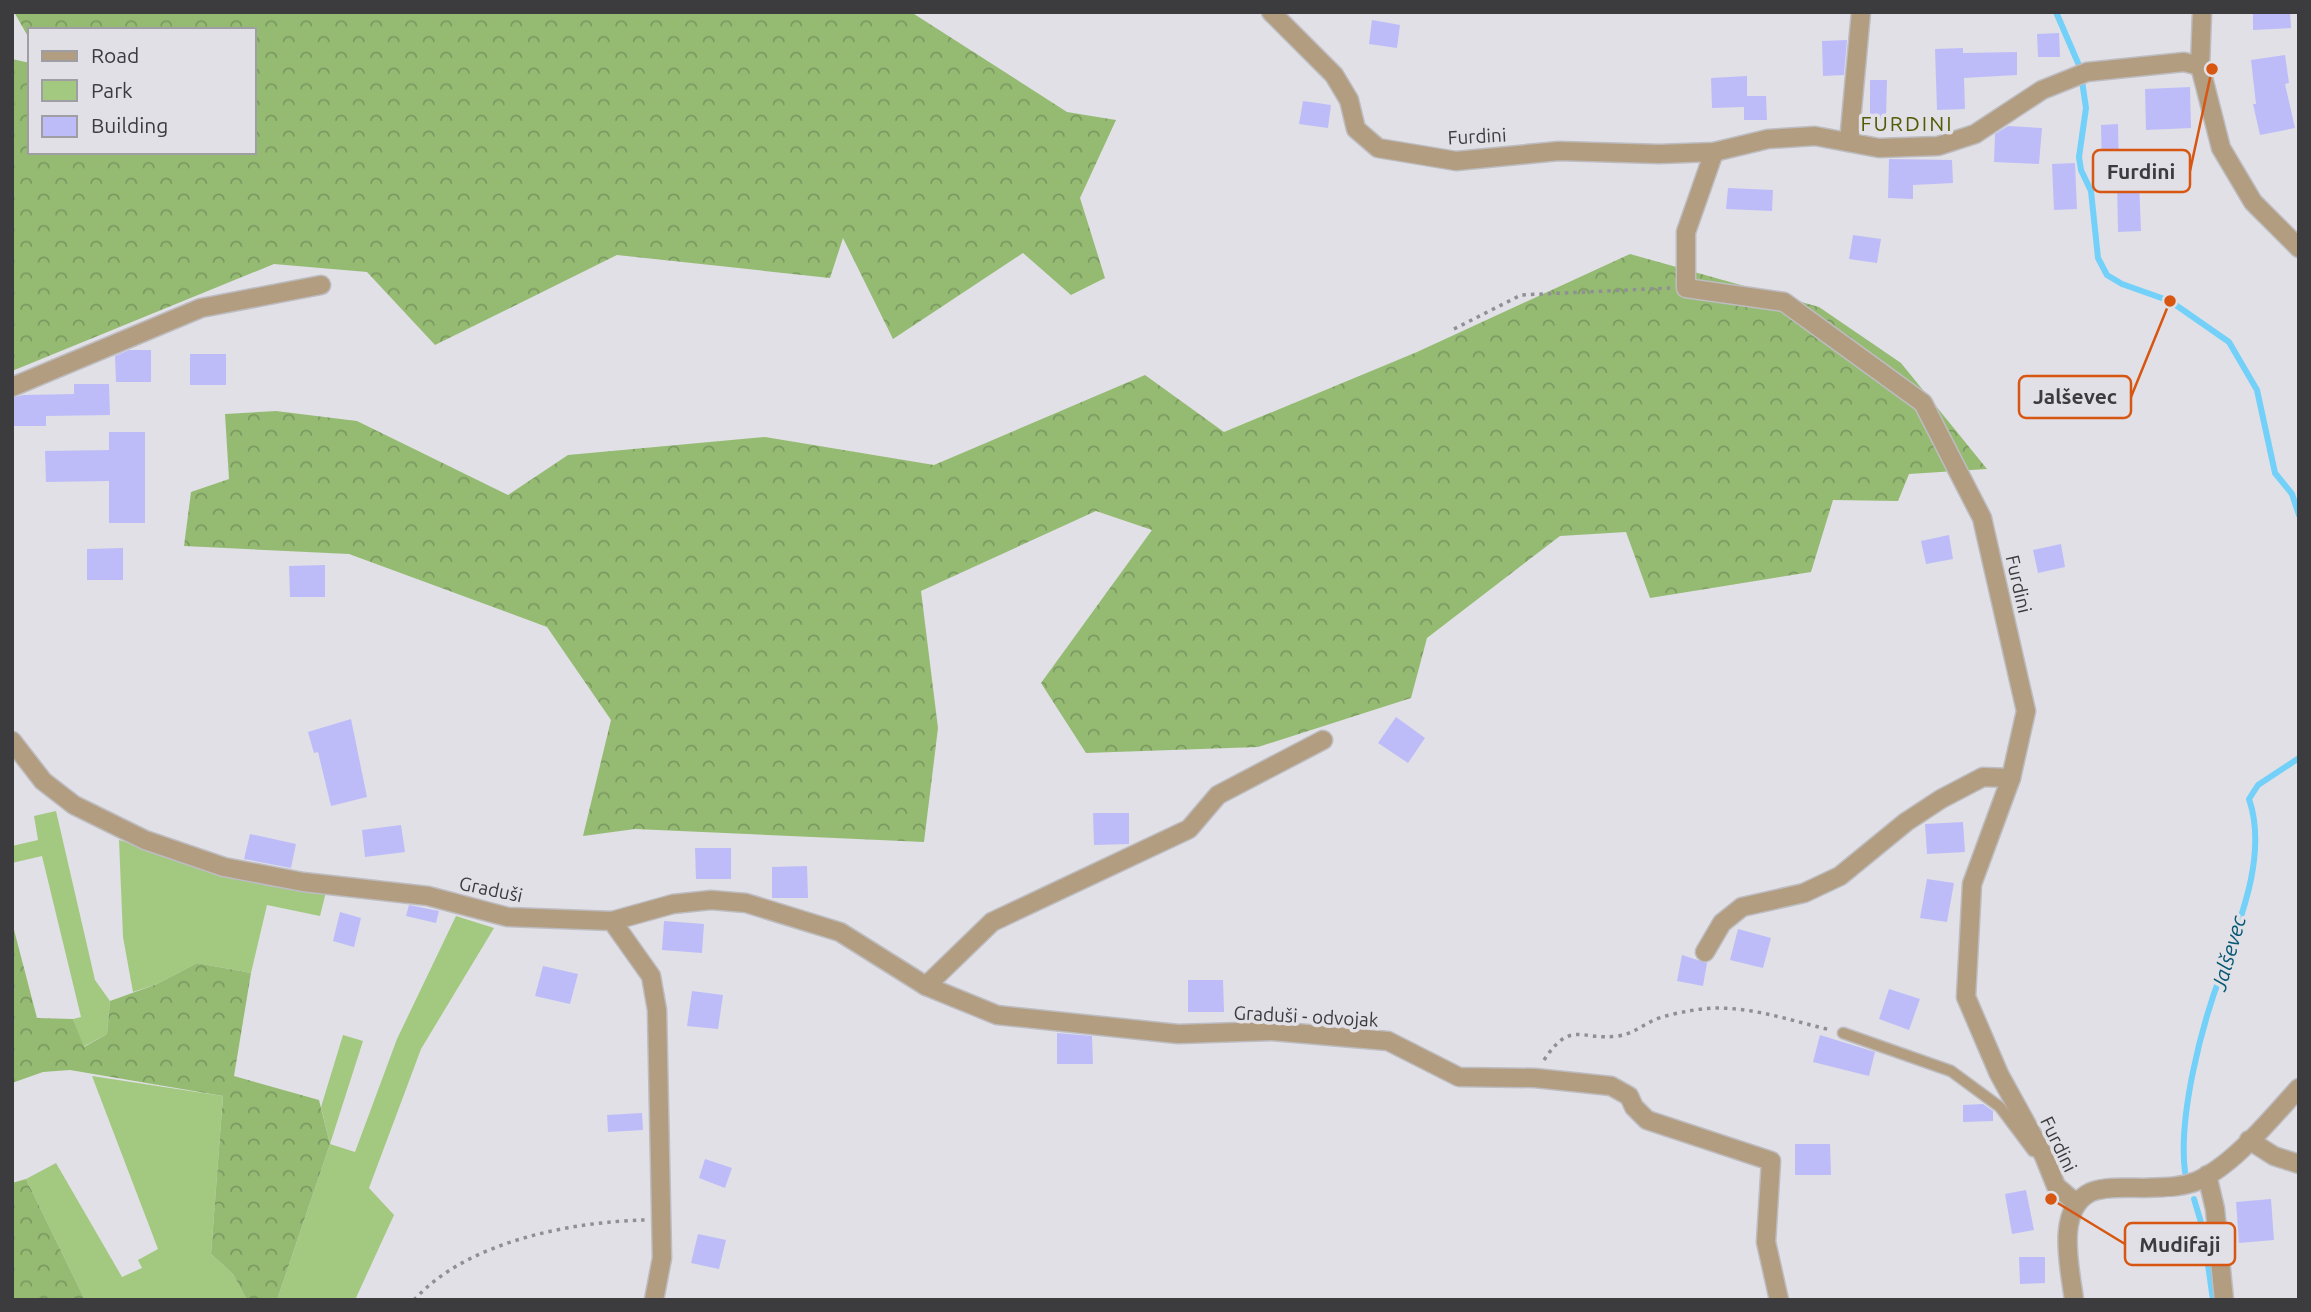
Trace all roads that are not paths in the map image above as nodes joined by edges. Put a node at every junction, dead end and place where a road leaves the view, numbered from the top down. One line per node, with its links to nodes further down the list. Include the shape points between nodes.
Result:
1 (1271, 12): 6 (street, Furdini, via 1334,75 1349,100 1356,129 1378,148 1456,162 1559,151)
2 (1861, 12): 5 (street)
3 (2202, 12): 4 (street)
4 (2200, 66): 5 (street, Furdini, via 2184,62 2087,72 2042,90 1975,134 1938,146 1879,148); 7 (street, via 2221,148 2253,202)
5 (1849, 142): 6 (street, Furdini, via 1768,139)
6 (1714, 152): 12 (street, Furdini, via 1686,232 1686,288 1784,302 1923,403 1982,518 2026,711)
7 (2299, 248)
8 (321, 285): 9 (street, via 201,307)
9 (12, 387)
10 (1323, 740): 15 (street, via 1219,795 1189,829 992,922)
11 (12, 741): 13 (street, Graduši, via 43,781 74,806 145,840 224,867 303,882 428,896 508,917)
12 (2011, 778): 14 (street, via 1983,777 1941,800 1840,876 1804,893 1742,907 1723,923); 19 (street, Furdini, via 1972,884 1966,997 1999,1074)
13 (611, 921): 15 (street, Graduši - odvojak, via 673,904 746,903 840,932); 23 (street, via 651,976 657,1010 662,1258)
14 (1705, 952)
15 (926, 986): 24 (street, Graduši - odvojak, via 997,1015 1178,1034 1272,1031 1388,1041 1458,1077 1535,1078 1611,1086 1629,1096 1647,1120 1771,1161 1766,1242)
16 (1843, 1032): 19 (lane, via 1951,1071 2000,1107 2037,1157)
17 (2299, 1088): 18 (street)
18 (2249, 1140): 20 (street, via 2273,1156); 21 (street)
19 (2044, 1156): 22 (street, Furdini, via 2056,1186)
20 (2299, 1164)
21 (2202, 1178): 22 (street, via 2176,1187 2092,1192); 26 (street, via 2214,1209)
22 (2076, 1203): 25 (street, via 2069,1215)
23 (654, 1300)
24 (1779, 1300)
25 (2074, 1300)
26 (2224, 1300)

